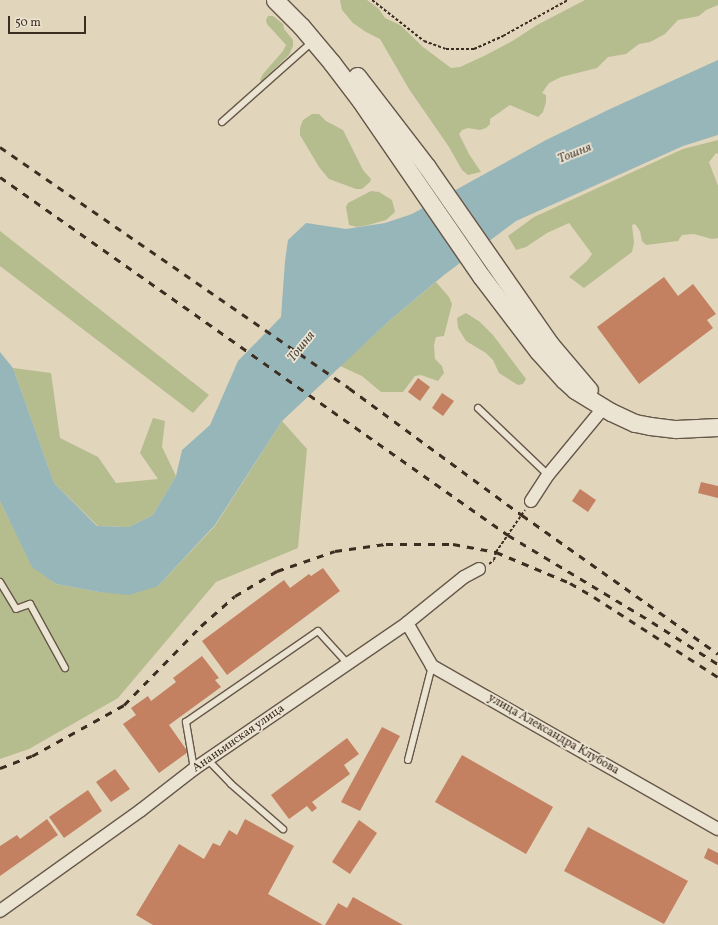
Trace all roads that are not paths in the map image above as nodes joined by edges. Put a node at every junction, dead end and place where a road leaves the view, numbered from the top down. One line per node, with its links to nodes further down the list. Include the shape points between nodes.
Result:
1 (275, 0): 3 (main road)
2 (291, 0): 5 (main road, via 332,45 427,167 550,344)
3 (313, 40): 4 (lane); 5 (main road, via 360,100 481,276 557,373 574,390)
4 (222, 122)
5 (604, 407): 7 (main road, via 627,420 650,426); 8 (street)
6 (478, 408): 8 (lane)
7 (718, 428)
8 (548, 475): 9 (street)
9 (531, 501)
10 (479, 570): 12 (street, Ананьинская улица, via 464,577)
11 (0, 582): 15 (lane, via 16,609 30,604)
12 (407, 623): 13 (street, Ананьинская улица); 14 (street)
13 (348, 664): 16 (street, Ананьинская улица); 18 (lane, via 318,631 312,635 186,722)
14 (432, 666): 17 (lane); 20 (street, улица Александра Клубова)
15 (65, 668)
16 (208, 760): 18 (street, Ананьинская улица); 19 (lane, via 231,784)
17 (408, 760)
18 (194, 769): 21 (street, Ананьинская улица)
19 (283, 829)
20 (718, 829)
21 (0, 911)

